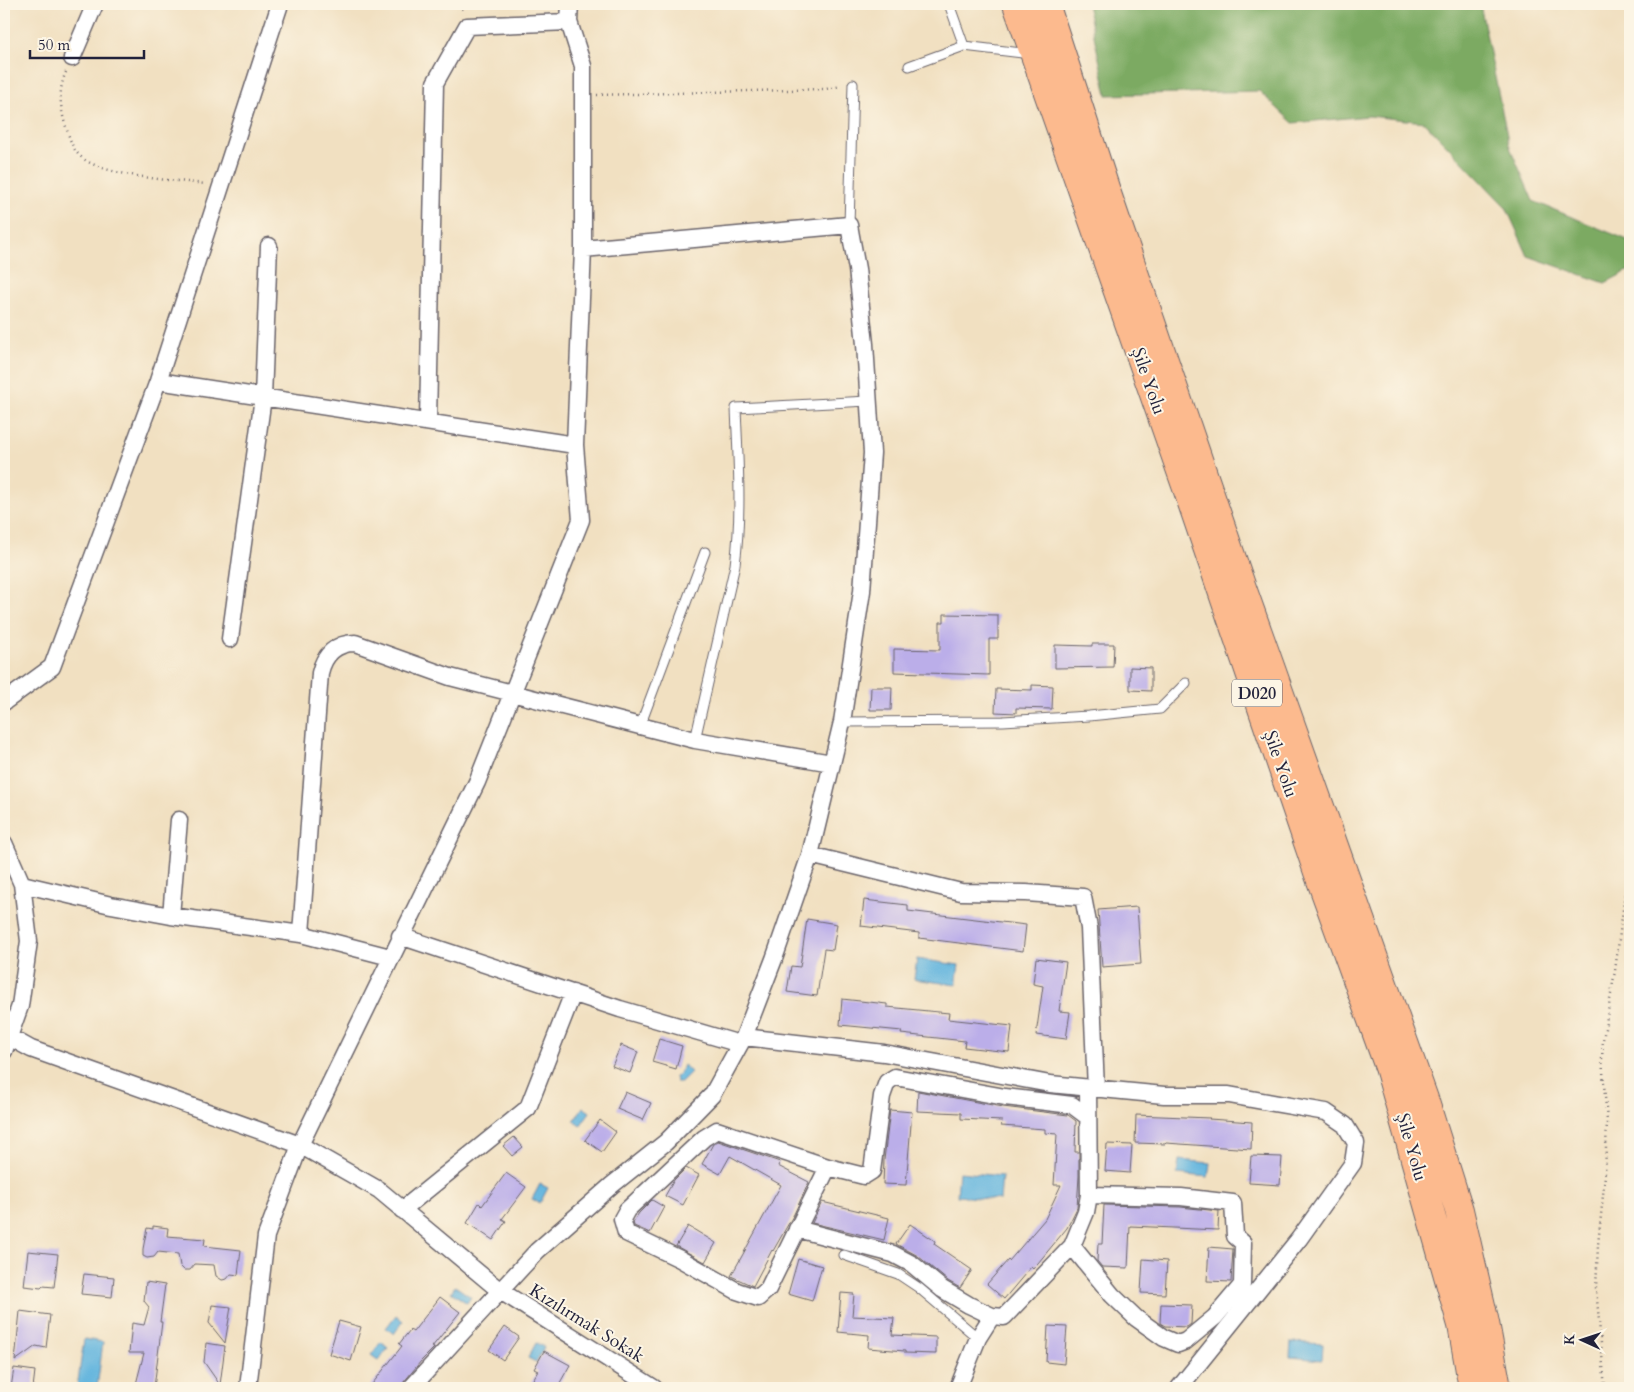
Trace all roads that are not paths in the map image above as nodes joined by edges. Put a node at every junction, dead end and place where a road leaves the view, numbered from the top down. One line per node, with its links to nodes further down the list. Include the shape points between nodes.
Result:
1 (280, 4): 16 (street)
2 (570, 4): 7 (street)
3 (949, 4): 8 (lane)
4 (1017, 4): 9 (highway, Şile Yolu / D020)
5 (1045, 4): 59 (highway, Şile Yolu / D020, via 1241,585 1424,1099 1459,1210)
6 (93, 5): 10 (street)
7 (569, 22): 15 (street, via 583,66); 19 (street, via 467,26 435,84)
8 (964, 46): 9 (lane); 11 (lane)
9 (1035, 54): 58 (highway, Şile Yolu / D020, via 1389,1068 1462,1325)
10 (72, 58)
11 (909, 66)
12 (853, 84): 13 (lane)
13 (849, 225): 15 (street); 18 (street, via 857,269)
14 (269, 246): 17 (street)
15 (583, 249): 20 (street)
16 (158, 381): 17 (street); 25 (street, via 52,667)
17 (263, 397): 19 (street); 22 (street)
18 (868, 401): 26 (street, via 872,453 862,591); 28 (lane, via 736,408 740,504 738,545)
19 (428, 421): 20 (street)
20 (575, 445): 24 (street, via 581,520)
21 (704, 552): 27 (lane)
22 (230, 640)
23 (1186, 683): 26 (lane, via 1160,709 1003,721)
24 (512, 693): 27 (street); 35 (street, via 450,677 355,643 339,646 326,657 320,673); 36 (street, via 477,782)
25 (4, 702)
26 (842, 722): 29 (street)
27 (640, 726): 28 (street)
28 (695, 740): 29 (street)
29 (832, 763): 32 (street)
30 (179, 820): 34 (street)
31 (4, 843): 33 (street)
32 (810, 856): 40 (street); 41 (street, via 961,892 1084,897 1089,928)
33 (22, 884): 34 (street); 39 (street, via 29,941 20,1006)
34 (171, 916): 35 (street)
35 (300, 934): 37 (street)
36 (400, 936): 37 (street); 38 (street)
37 (390, 957): 43 (street)
38 (574, 992): 40 (street, via 620,1009); 46 (street, via 528,1108)
39 (5, 1040): 43 (street, Kızılırmak Sokak)
40 (742, 1041): 41 (street, via 884,1053 1050,1084); 50 (street, via 712,1096 666,1142 536,1251)
41 (1092, 1088): 42 (street); 57 (street, via 1164,1095 1229,1095 1326,1112 1344,1125 1356,1143 1353,1163 1299,1239)
42 (1088, 1117): 44 (street, via 1072,1105 1005,1097 895,1076 887,1082 882,1096 872,1171 864,1176); 45 (street)
43 (300, 1145): 46 (street, Kızılırmak Sokak, via 379,1190); 53 (street, via 266,1236)
44 (828, 1167): 47 (street); 47 (street, via 717,1130 641,1195 622,1219 626,1233 737,1291 758,1298 768,1289)
45 (1089, 1195): 48 (street, via 1086,1212); 48 (street, via 1233,1203 1235,1236 1243,1243 1242,1286 1215,1317 1178,1344 1136,1318 1112,1295)
46 (402, 1210): 50 (street, Kızılırmak Sokak)
47 (797, 1229): 51 (street, via 893,1254 912,1264 942,1289)
48 (1072, 1246): 51 (street, via 1004,1316)
49 (844, 1256): 52 (lane, via 898,1274)
50 (499, 1290): 54 (street); 55 (street, Kızılırmak Sokak)
51 (992, 1316): 52 (street)
52 (978, 1338): 56 (street)
53 (248, 1388)
54 (411, 1388)
55 (654, 1388)
56 (958, 1388)
57 (1179, 1388)
58 (1473, 1388)
59 (1497, 1388)

